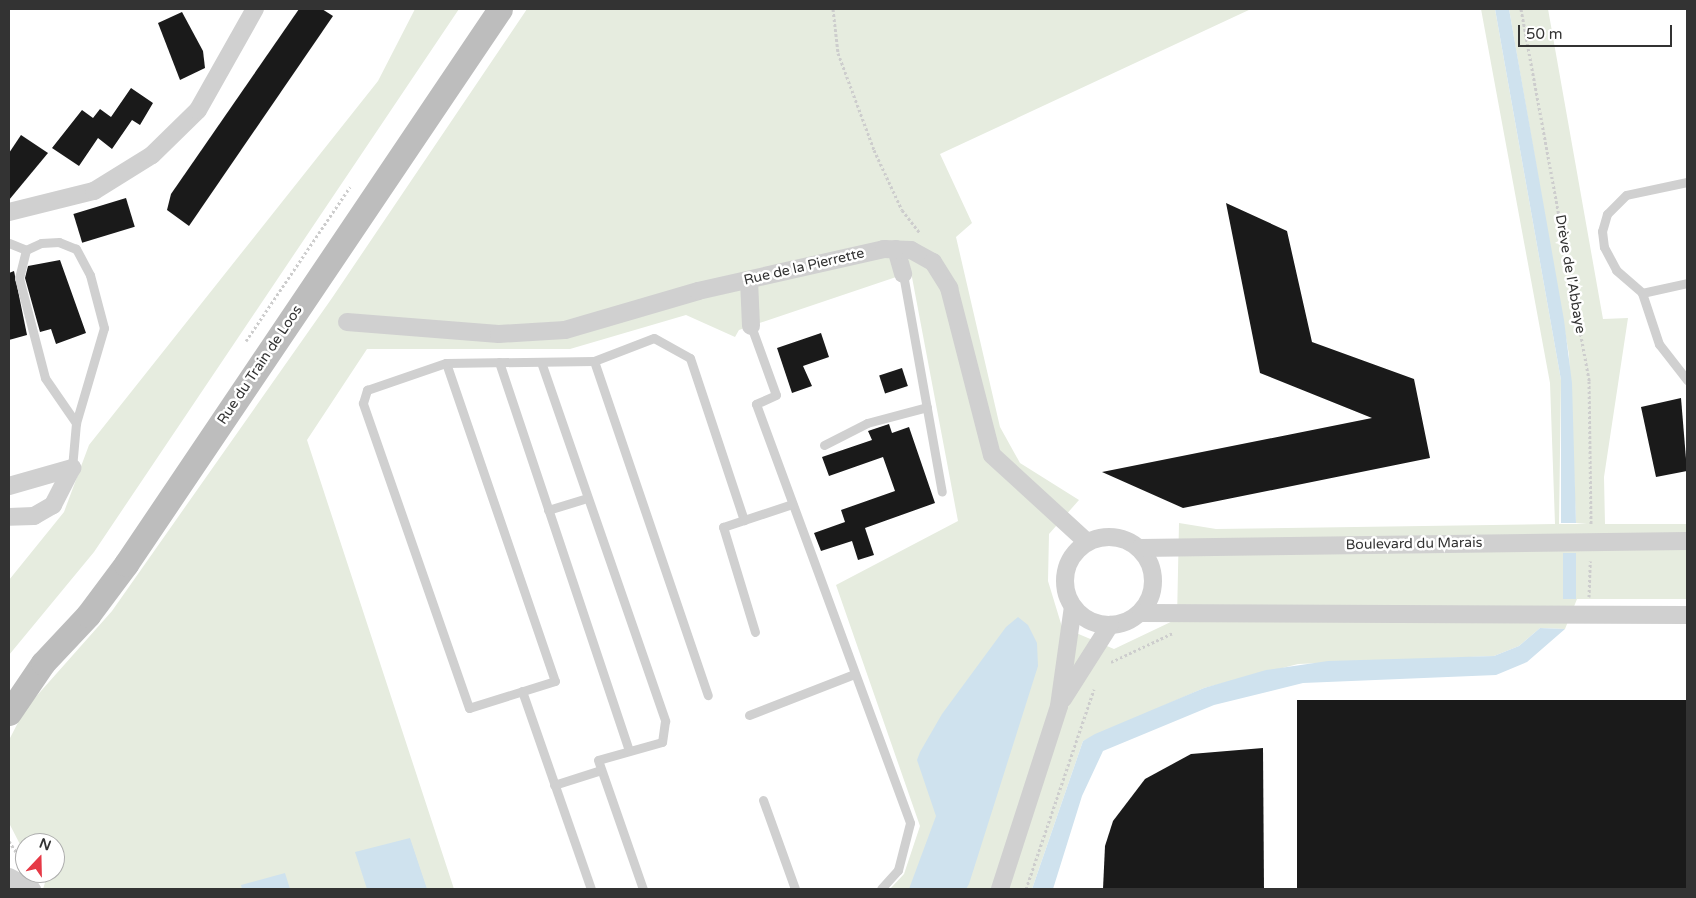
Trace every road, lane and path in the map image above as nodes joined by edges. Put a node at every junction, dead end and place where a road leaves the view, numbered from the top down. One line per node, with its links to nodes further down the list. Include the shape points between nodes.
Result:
1 (255, 9): 6 (street, via 198,110 152,155 94,191)
2 (500, 9): 50 (street, Rue du Train de Loos, via 121,572 43,662)
3 (1521, 9): 35 (path, Drève de l'Abbaye, via 1589,381)
4 (355, 180): 16 (path)
5 (1687, 182): 13 (lane, via 1626,195 1607,214 1604,247 1616,270)
6 (9, 212)
7 (9, 244): 9 (lane)
8 (896, 249): 10 (street); 11 (street, Rue de la Pierrette); 34 (street, Rue de la Pierrette, via 924,255 949,288 992,455)
9 (26, 250): 23 (lane, via 19,278 45,378); 23 (lane, via 41,243 59,242 76,249 90,275 104,328)
10 (903, 274): 22 (lane)
11 (749, 280): 14 (street, Rue de la Pierrette, via 565,330 499,334); 15 (street)
12 (1687, 283): 13 (lane)
13 (1642, 293): 21 (lane, via 1659,344 1669,361)
14 (347, 322)
15 (751, 326): 29 (lane, via 776,396 756,404)
16 (241, 349)
17 (594, 361): 19 (lane); 32 (lane, via 654,338 690,358); 48 (lane)
18 (499, 362): 19 (lane); 20 (lane); 30 (lane)
19 (541, 362): 28 (lane)
20 (446, 363): 47 (lane, via 555,681); 47 (lane, via 368,390 363,404 469,708)
21 (1686, 375)
22 (927, 407): 24 (lane, via 866,423); 27 (lane)
23 (76, 423): 25 (lane)
24 (824, 445)
25 (72, 468): 26 (street); 31 (street, via 53,505 34,516)
26 (9, 486)
27 (942, 492)
28 (587, 498): 30 (lane); 52 (lane, via 665,722 662,742)
29 (792, 504): 32 (lane); 45 (lane)
30 (548, 510): 52 (lane)
31 (9, 517)
32 (744, 520): 43 (lane, via 723,527)
33 (1687, 541): 35 (street, Boulevard du Marais)
34 (1087, 542): 36 (street, via 1114,536); 37 (street, via 1068,564 1067,594)
35 (1591, 542): 36 (street, Boulevard du Marais); 40 (path, Drève de l'Abbaye)
36 (1140, 548): 38 (street, via 1154,573 1149,601)
37 (1073, 607): 41 (street, via 1083,617); 49 (street)
38 (1140, 613): 40 (street); 41 (street)
39 (1687, 614): 40 (street)
40 (1589, 615)
41 (1110, 625): 49 (street)
42 (1177, 630): 44 (path)
43 (755, 632)
44 (1107, 664)
45 (854, 674): 51 (lane); 61 (lane, via 910,824 898,870)
46 (1095, 685): 63 (path)
47 (522, 691): 54 (lane)
48 (708, 695)
49 (1059, 706): 62 (street)
50 (9, 713)
51 (749, 714)
52 (629, 751): 53 (lane, via 598,760)
53 (601, 770): 54 (lane); 59 (lane)
54 (554, 785): 58 (lane)
55 (763, 800): 60 (lane)
56 (9, 877): 57 (street)
57 (32, 889)
58 (591, 889)
59 (643, 889)
60 (795, 889)
61 (881, 889)
62 (1000, 889)
63 (1026, 889)

